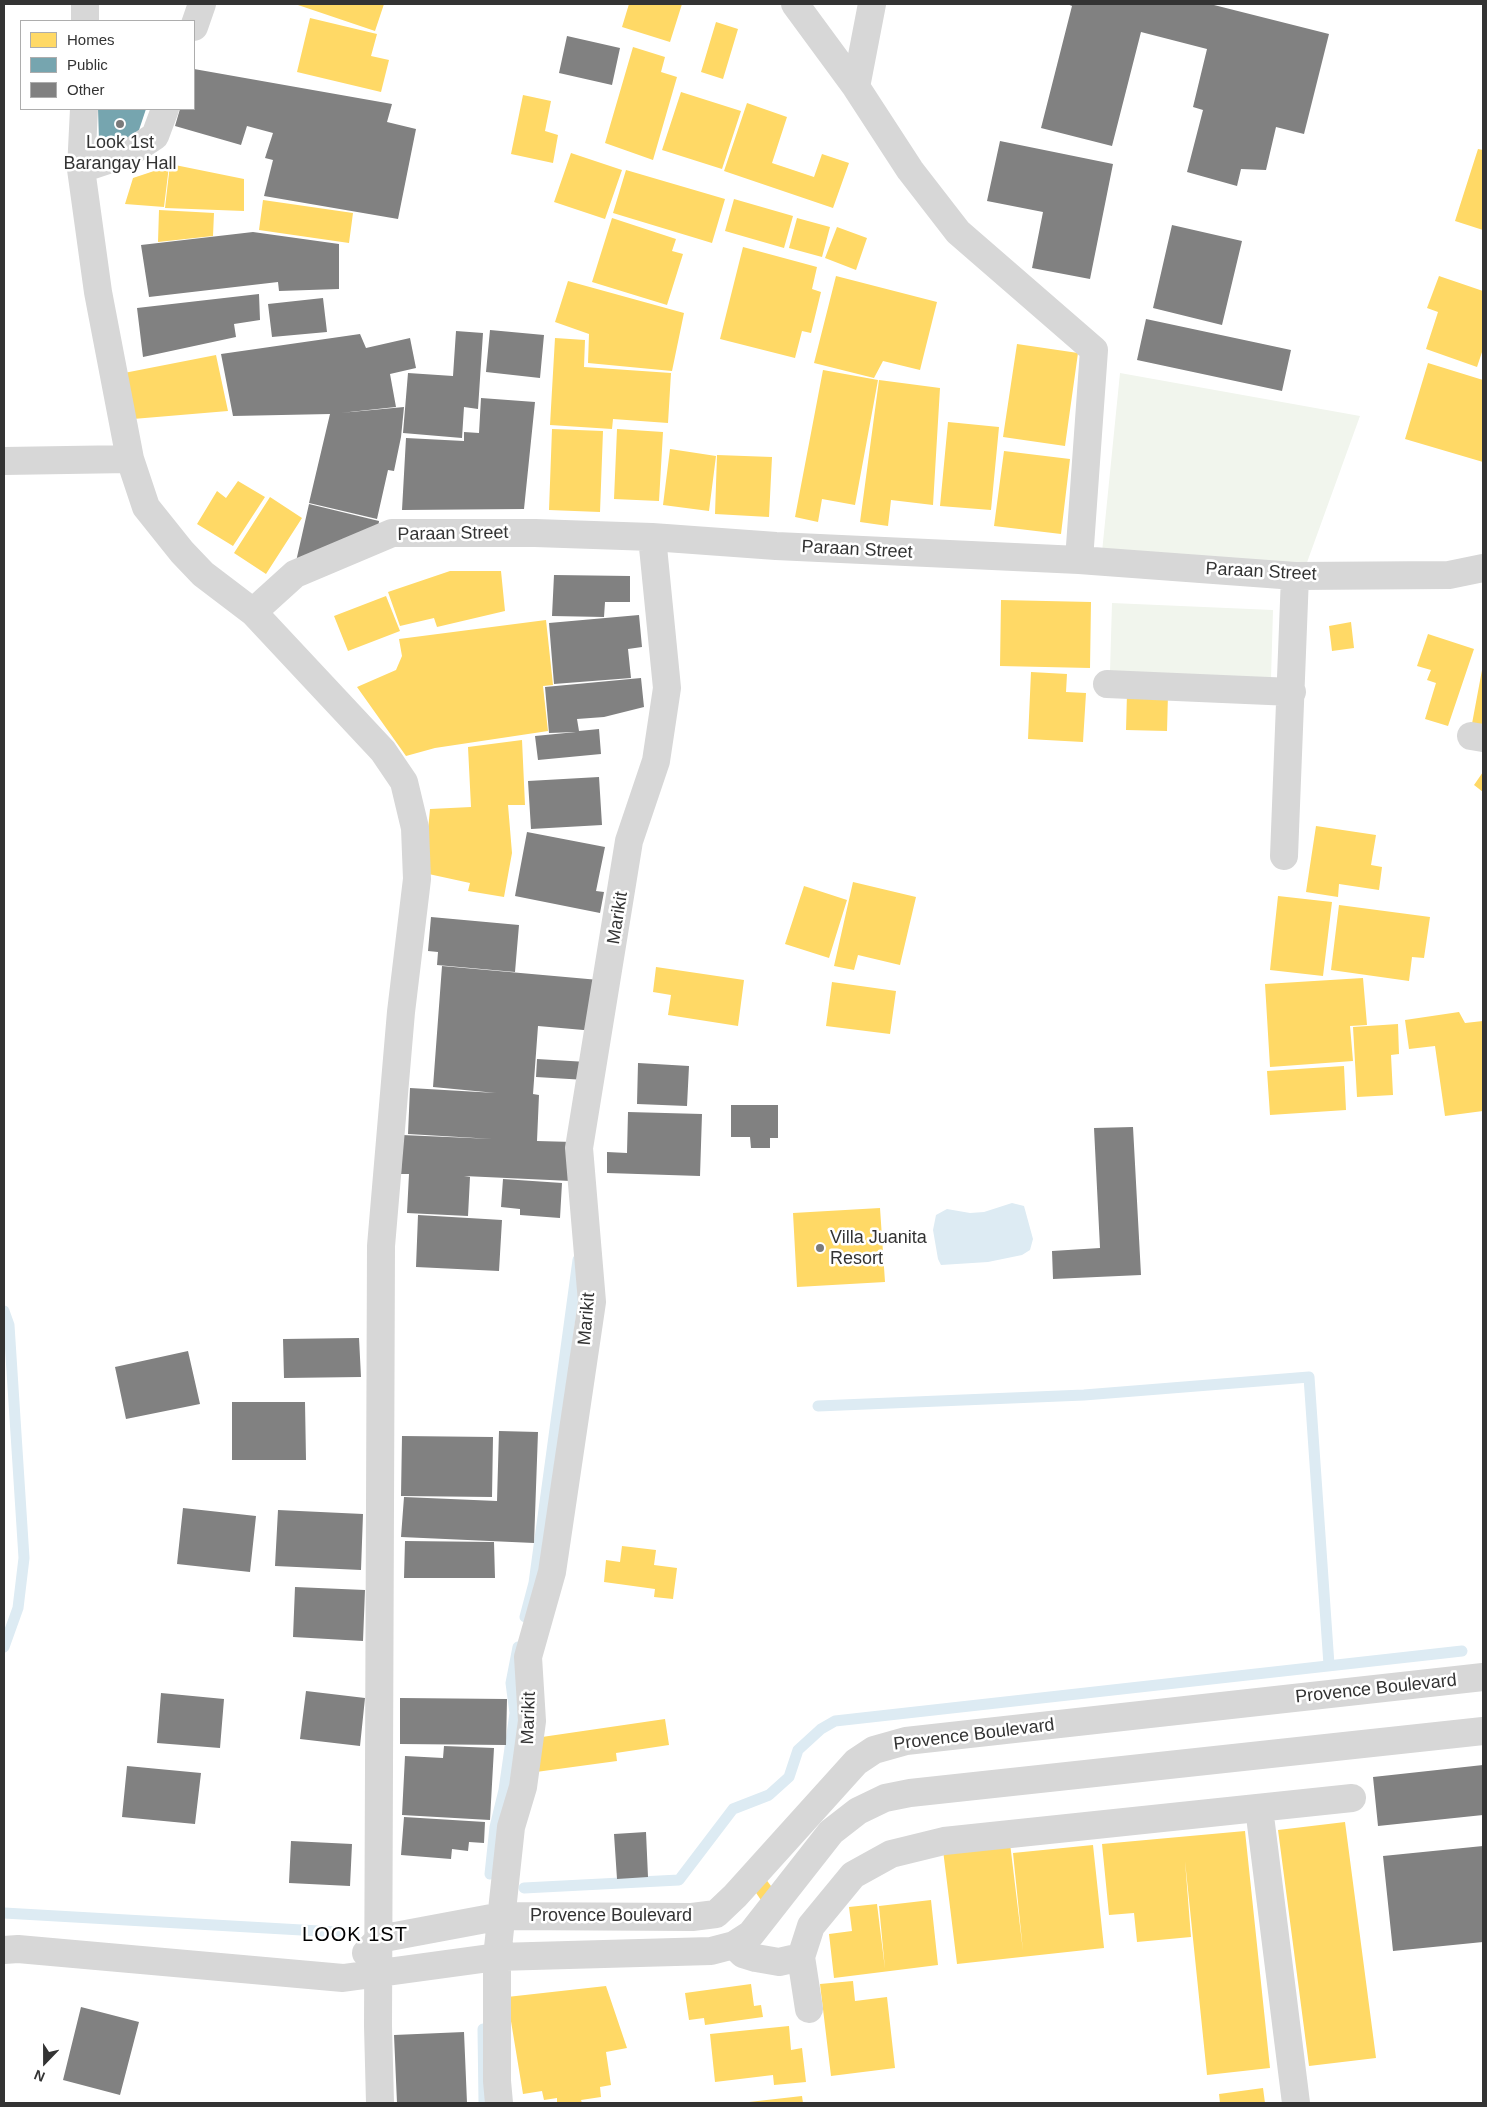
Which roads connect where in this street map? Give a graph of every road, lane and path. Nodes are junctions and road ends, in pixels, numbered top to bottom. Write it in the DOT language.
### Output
graph roads {
  1 [pos="85,4"];
  2 [pos="202,4"];
  3 [pos="795,4"];
  4 [pos="872,4"];
  5 [pos="84,20"];
  6 [pos="195,24"];
  7 [pos="856,87"];
  8 [pos="84,110"];
  9 [pos="164,110"];
  10 [pos="81,169"];
  11 [pos="130,459"];
  12 [pos="4,461"];
  13 [pos="652,537"];
  14 [pos="1079,560"];
  15 [pos="1483,568"];
  16 [pos="1295,576"];
  17 [pos="252,612"];
  18 [pos="1107,684"];
  19 [pos="1292,692"];
  20 [pos="1284,856"];
  21 [pos="1483,1677"];
  22 [pos="1483,1731"];
  23 [pos="1352,1798"];
  24 [pos="1259,1808"];
  25 [pos="502,1916"];
  26 [pos="378,1939"];
  27 [pos="734,1945"];
  28 [pos="4,1950"];
  29 [pos="497,1957"];
  30 [pos="801,1957"];
  31 [pos="378,1972"];
  32 [pos="343,1978"];
  33 [pos="808,2009"];
  34 [pos="380,2103"];
  35 [pos="499,2103"];
  36 [pos="1296,2103"];
  1 -- 5 [label="street"];
  2 -- 6 [label="street"];
  3 -- 7 [label="street"];
  4 -- 7 [label="street"];
  7 -- 14 [label="street"];
  8 -- 10 [label="street"];
  9 -- 10 [label="street"];
  10 -- 11 [label="street"];
  11 -- 12 [label="street"];
  11 -- 17 [label="street"];
  13 -- 14 [label="street, Paraan Street"];
  13 -- 17 [label="street, Paraan Street"];
  13 -- 25 [label="street, Marikit"];
  14 -- 16 [label="street, Paraan Street"];
  15 -- 16 [label="street, Paraan Street"];
  16 -- 19 [label="street"];
  17 -- 26 [label="street"];
  18 -- 19 [label="street"];
  19 -- 20 [label="street"];
  21 -- 25 [label="street, Provence Boulevard"];
  22 -- 27 [label="street, Provence Boulevard"];
  23 -- 24 [label="street"];
  24 -- 30 [label="street"];
  24 -- 36 [label="street"];
  25 -- 26 [label="street, Provence Boulevard"];
  25 -- 29 [label="street, Marikit"];
  26 -- 31 [label="street"];
  26 -- 32 [label="street"];
  27 -- 29 [label="street, Provence Boulevard"];
  27 -- 30 [label="street"];
  28 -- 32 [label="street, Provence Boulevard"];
  29 -- 31 [label="street, Provence Boulevard"];
  29 -- 35 [label="street, Marikit"];
  30 -- 33 [label="street"];
  31 -- 32 [label="street, Provence Boulevard"];
  31 -- 34 [label="street"];
}
